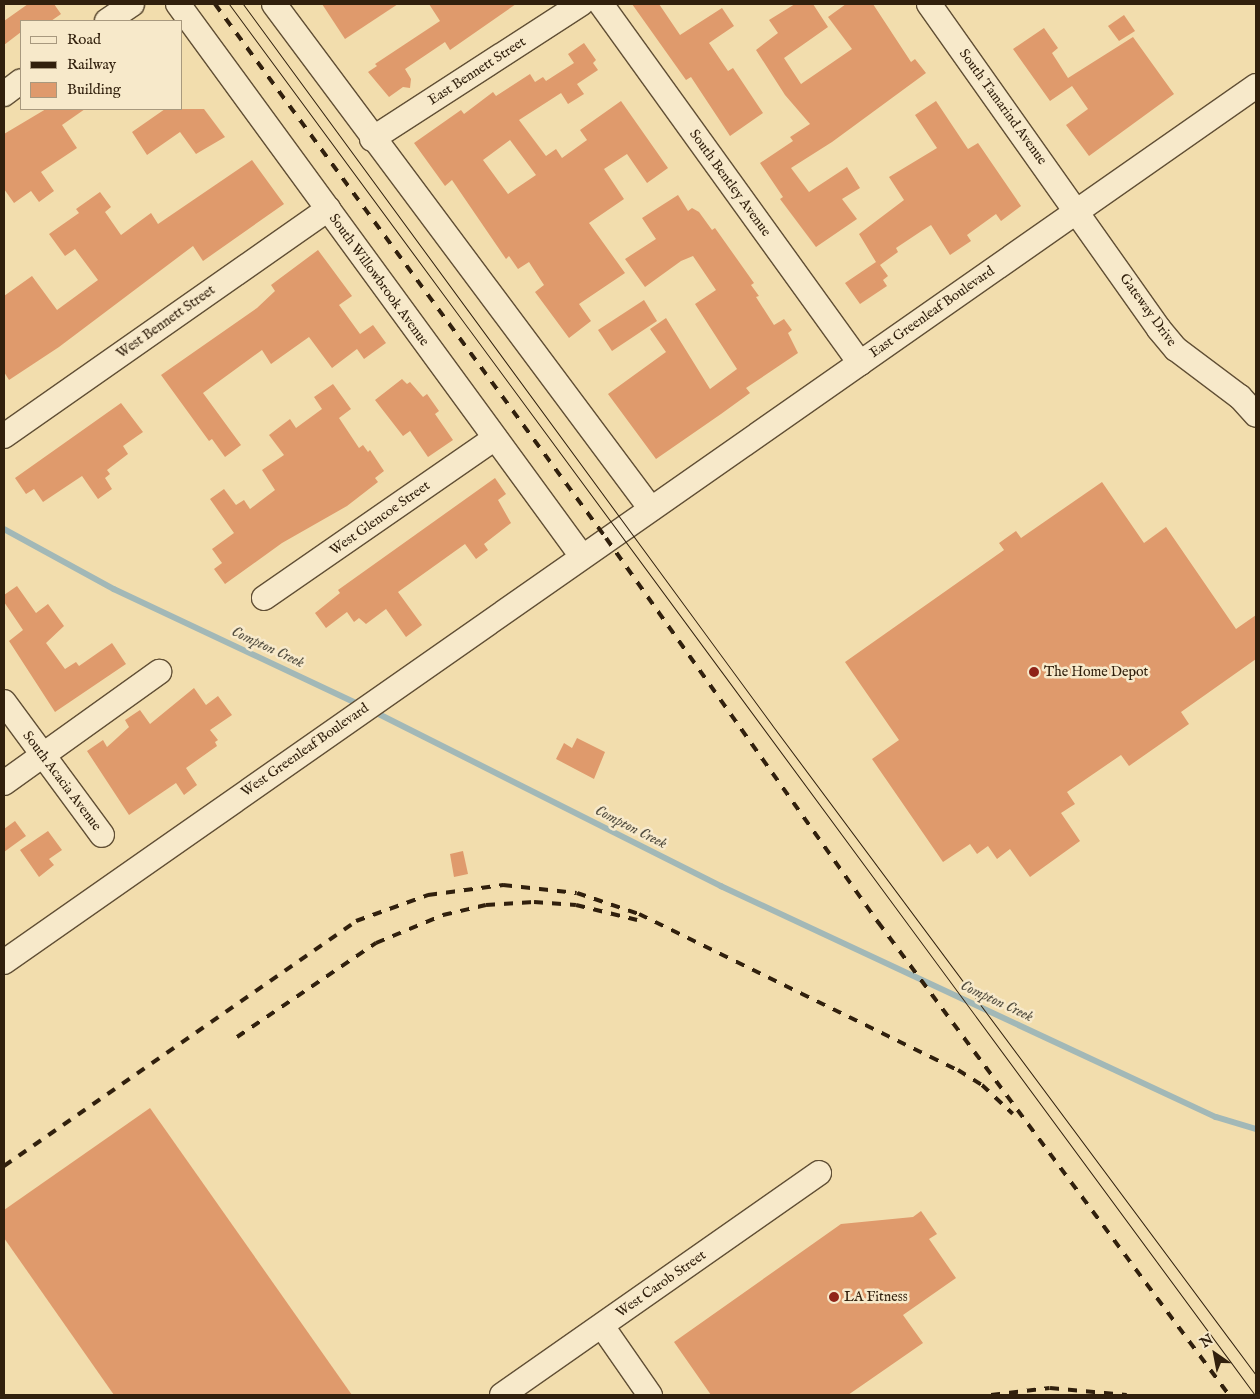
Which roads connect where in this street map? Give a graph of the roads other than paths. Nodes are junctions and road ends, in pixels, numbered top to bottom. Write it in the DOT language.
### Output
graph roads {
  1 [pos="132,4"];
  2 [pos="178,4"];
  3 [pos="274,4"];
  4 [pos="582,4"];
  5 [pos="600,4"];
  6 [pos="929,4"];
  7 [pos="108,20"];
  8 [pos="20,82"];
  9 [pos="1256,86"];
  10 [pos="4,94"];
  11 [pos="372,139"];
  12 [pos="328,209"];
  13 [pos="1077,210"];
  14 [pos="860,363"];
  15 [pos="1256,415"];
  16 [pos="4,436"];
  17 [pos="495,438"];
  18 [pos="651,509"];
  19 [pos="606,538"];
  20 [pos="581,555"];
  21 [pos="264,598"];
  22 [pos="159,672"];
  23 [pos="4,702"];
  24 [pos="42,756"];
  25 [pos="4,783"];
  26 [pos="102,835"];
  27 [pos="4,962"];
  28 [pos="819,1173"];
  29 [pos="602,1326"];
  30 [pos="502,1395"];
  31 [pos="650,1395"];
  1 -- 7 [label="street"];
  2 -- 12 [label="street, South Willowbrook Avenue"];
  3 -- 11 [label="street"];
  4 -- 11 [label="street, East Bennett Street"];
  5 -- 14 [label="street, South Bentley Avenue"];
  6 -- 13 [label="street, South Tamarind Avenue"];
  8 -- 10 [label="street"];
  9 -- 13 [label="street, East Greenleaf Boulevard"];
  11 -- 18 [label="street"];
  12 -- 16 [label="street, West Bennett Street"];
  12 -- 17 [label="street, South Willowbrook Avenue"];
  13 -- 14 [label="street, East Greenleaf Boulevard"];
  13 -- 15 [label="street, Gateway Drive"];
  14 -- 18 [label="street, East Greenleaf Boulevard"];
  17 -- 20 [label="street, South Willowbrook Avenue"];
  17 -- 21 [label="street, West Glencoe Street"];
  18 -- 19 [label="street, East Greenleaf Boulevard"];
  19 -- 20 [label="street, West Greenleaf Boulevard"];
  20 -- 27 [label="street, West Greenleaf Boulevard"];
  22 -- 24 [label="street"];
  23 -- 24 [label="street, South Acacia Avenue"];
  24 -- 25 [label="street"];
  24 -- 26 [label="street, South Acacia Avenue"];
  28 -- 29 [label="street, West Carob Street"];
  29 -- 30 [label="street, West Carob Street"];
  29 -- 31 [label="street"];
}
